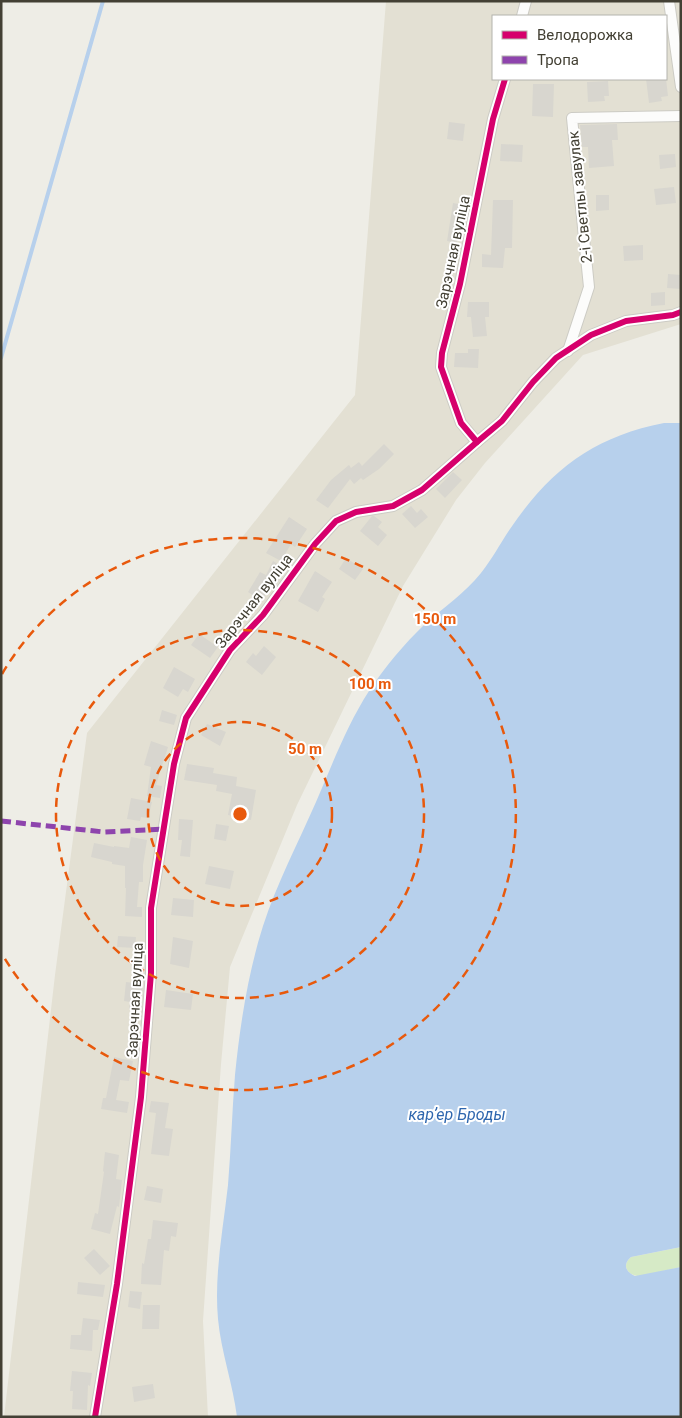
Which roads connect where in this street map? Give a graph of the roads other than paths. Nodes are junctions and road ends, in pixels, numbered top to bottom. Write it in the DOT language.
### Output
graph roads {
  1 [pos="526,1"];
  2 [pos="669,1"];
  3 [pos="522,15"];
  4 [pos="505,80"];
  5 [pos="681,87"];
  6 [pos="681,116"];
  7 [pos="681,312"];
  8 [pos="568,351"];
  9 [pos="477,442"];
  10 [pos="95,1417"];
  1 -- 3 [label="street"];
  2 -- 5 [label="street"];
  4 -- 9 [label="street, Зарэчная вуліца"];
  6 -- 8 [label="street, 2-і Светлы завулак"];
  7 -- 8 [label="street"];
  8 -- 9 [label="street"];
  9 -- 10 [label="street, Зарэчная вуліца"];
}
